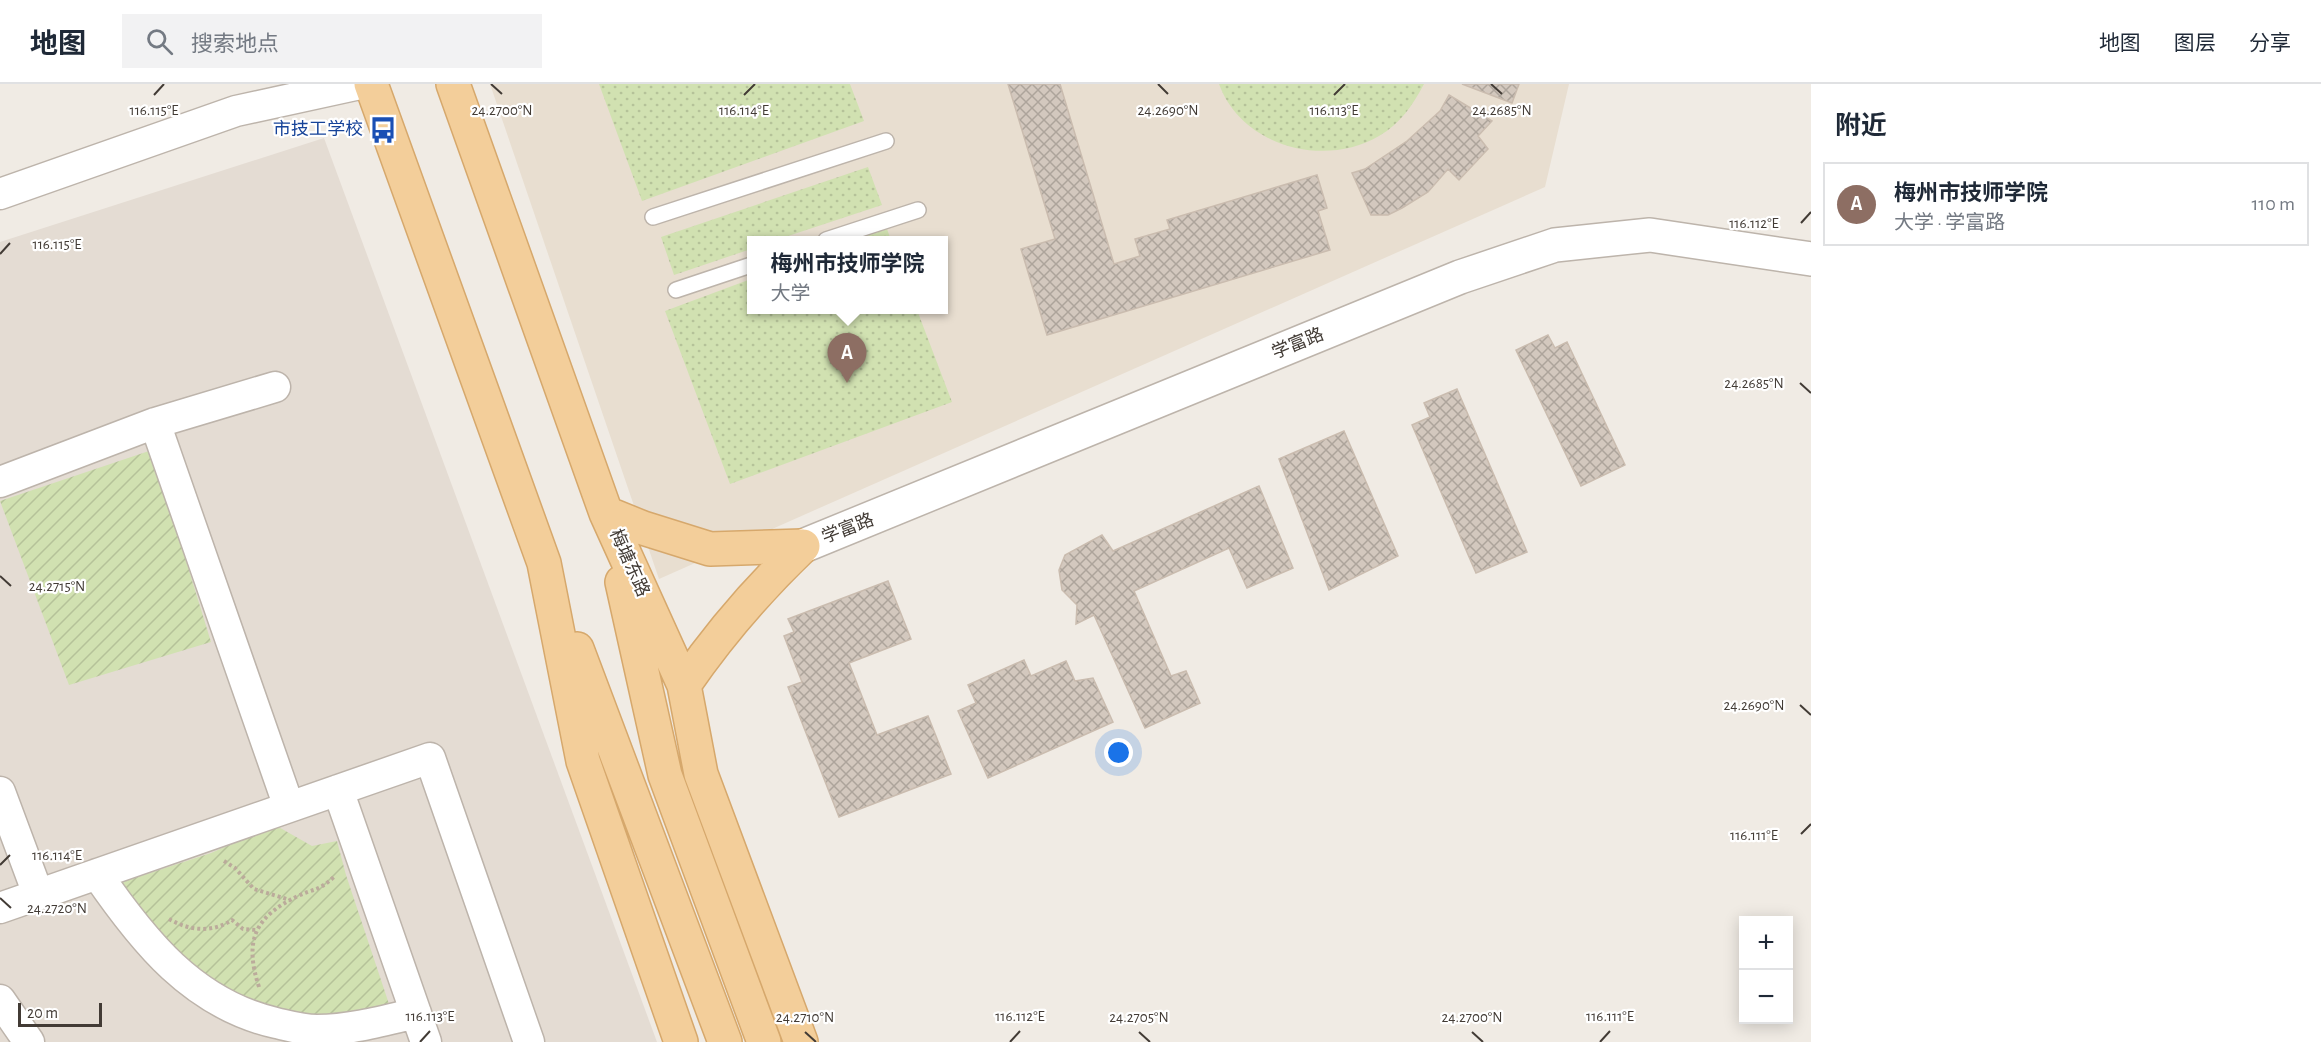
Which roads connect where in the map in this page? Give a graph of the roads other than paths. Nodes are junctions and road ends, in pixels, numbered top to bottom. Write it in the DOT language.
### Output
graph roads {
  1 [pos="360,84"];
  2 [pos="371,84"];
  3 [pos="453,84"];
  4 [pos="886,141"];
  5 [pos="0,194"];
  6 [pos="918,210"];
  7 [pos="653,217"];
  8 [pos="838,236"];
  9 [pos="1811,259"];
  10 [pos="747,266"];
  11 [pos="676,290"];
  12 [pos="275,387"];
  13 [pos="155,423"];
  14 [pos="0,482"];
  15 [pos="606,513"];
  16 [pos="803,546"];
  17 [pos="544,563"];
  18 [pos="684,685"];
  19 [pos="338,790"];
  20 [pos="0,792"];
  21 [pos="289,807"];
  22 [pos="97,874"];
  23 [pos="38,894"];
  24 [pos="0,908"];
  25 [pos="0,1000"];
  26 [pos="416,1013"];
  27 [pos="29,1042"];
  28 [pos="426,1042"];
  29 [pos="529,1042"];
  30 [pos="681,1042"];
  31 [pos="725,1042"];
  32 [pos="764,1042"];
  33 [pos="801,1042"];
  1 -- 5 [label="street"];
  2 -- 17 [label="main road"];
  3 -- 15 [label="main road, 梅塘东路"];
  4 -- 7 [label="lane"];
  6 -- 8 [label="lane"];
  9 -- 16 [label="street, 学富路"];
  10 -- 11 [label="lane"];
  12 -- 13 [label="street"];
  13 -- 14 [label="street"];
  13 -- 21 [label="street"];
  15 -- 16 [label="main road"];
  15 -- 18 [label="main road, 梅塘东路"];
  15 -- 32 [label="main road"];
  16 -- 18 [label="main road"];
  17 -- 30 [label="main road"];
  17 -- 31 [label="main road"];
  18 -- 33 [label="main road, 梅塘东路"];
  19 -- 21 [label="street"];
  19 -- 26 [label="street"];
  19 -- 29 [label="street"];
  20 -- 23 [label="street"];
  21 -- 22 [label="street"];
  22 -- 23 [label="street"];
  22 -- 26 [label="street"];
  23 -- 24 [label="street"];
  25 -- 27 [label="street"];
  26 -- 28 [label="street"];
}
